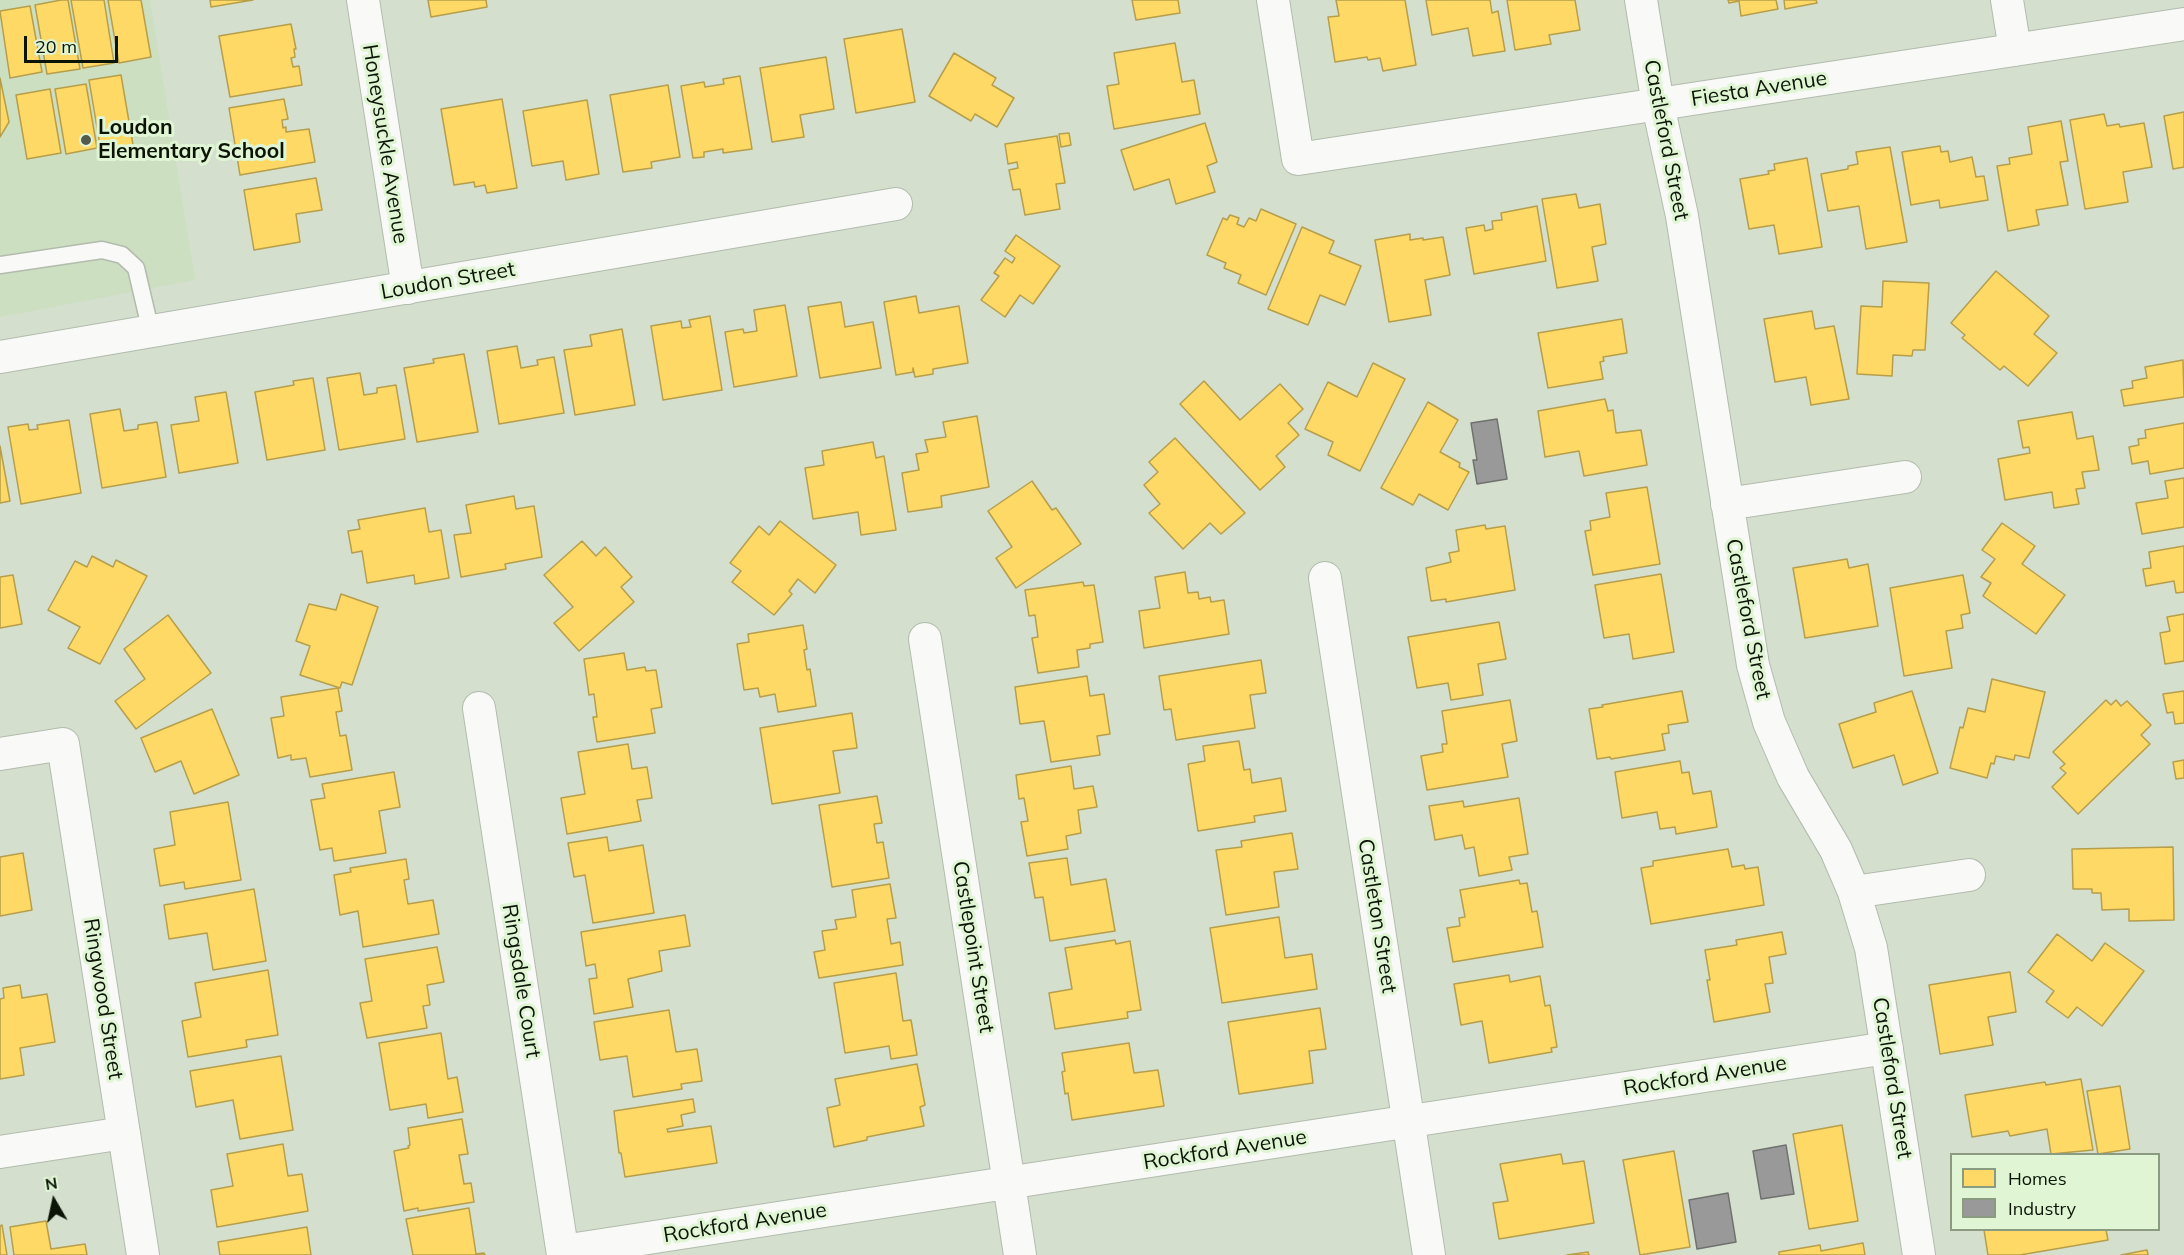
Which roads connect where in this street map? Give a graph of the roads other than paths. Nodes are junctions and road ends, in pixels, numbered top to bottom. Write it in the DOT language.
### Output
graph roads {
  1 [pos="363,0"];
  2 [pos="1273,0"];
  3 [pos="1641,0"];
  4 [pos="2007,0"];
  5 [pos="2184,24"];
  6 [pos="2015,50"];
  7 [pos="1658,105"];
  8 [pos="896,204"];
  9 [pos="0,265"];
  10 [pos="408,288"];
  11 [pos="151,332"];
  12 [pos="0,357"];
  13 [pos="1905,477"];
  14 [pos="1727,504"];
  15 [pos="1325,578"];
  16 [pos="925,639"];
  17 [pos="479,708"];
  18 [pos="0,754"];
  19 [pos="1969,875"];
  20 [pos="1854,892"];
  21 [pos="1887,1048"];
  22 [pos="1408,1122"];
  23 [pos="124,1133"];
  24 [pos="0,1152"];
  25 [pos="1009,1183"];
  26 [pos="563,1253"];
  27 [pos="143,1255"];
  28 [pos="1020,1255"];
  29 [pos="1429,1255"];
  30 [pos="1919,1255"];
  1 -- 10 [label="street, Honeysuckle Avenue"];
  2 -- 7 [label="street, Fiesta Avenue"];
  3 -- 7 [label="street, Castleford Street"];
  4 -- 6 [label="street"];
  5 -- 6 [label="street, Fiesta Avenue"];
  6 -- 7 [label="street, Fiesta Avenue"];
  7 -- 14 [label="street, Castleford Street"];
  8 -- 10 [label="street, Loudon Street"];
  9 -- 11 [label="lane"];
  10 -- 11 [label="street, Loudon Street"];
  11 -- 12 [label="street, Loudon Street"];
  13 -- 14 [label="street"];
  14 -- 20 [label="street, Castleford Street"];
  15 -- 22 [label="street, Castleton Street"];
  16 -- 25 [label="street, Castlepoint Street"];
  17 -- 26 [label="street, Ringsdale Court"];
  18 -- 23 [label="street, Ringwood Street"];
  19 -- 20 [label="street"];
  20 -- 21 [label="street, Castleford Street"];
  21 -- 22 [label="street, Rockford Avenue"];
  21 -- 30 [label="street, Castleford Street"];
  22 -- 25 [label="street, Rockford Avenue"];
  22 -- 29 [label="street, Castleton Street"];
  23 -- 24 [label="street"];
  23 -- 27 [label="street, Ringwood Street"];
  25 -- 26 [label="street, Rockford Avenue"];
  25 -- 28 [label="street, Castlepoint Street"];
}
